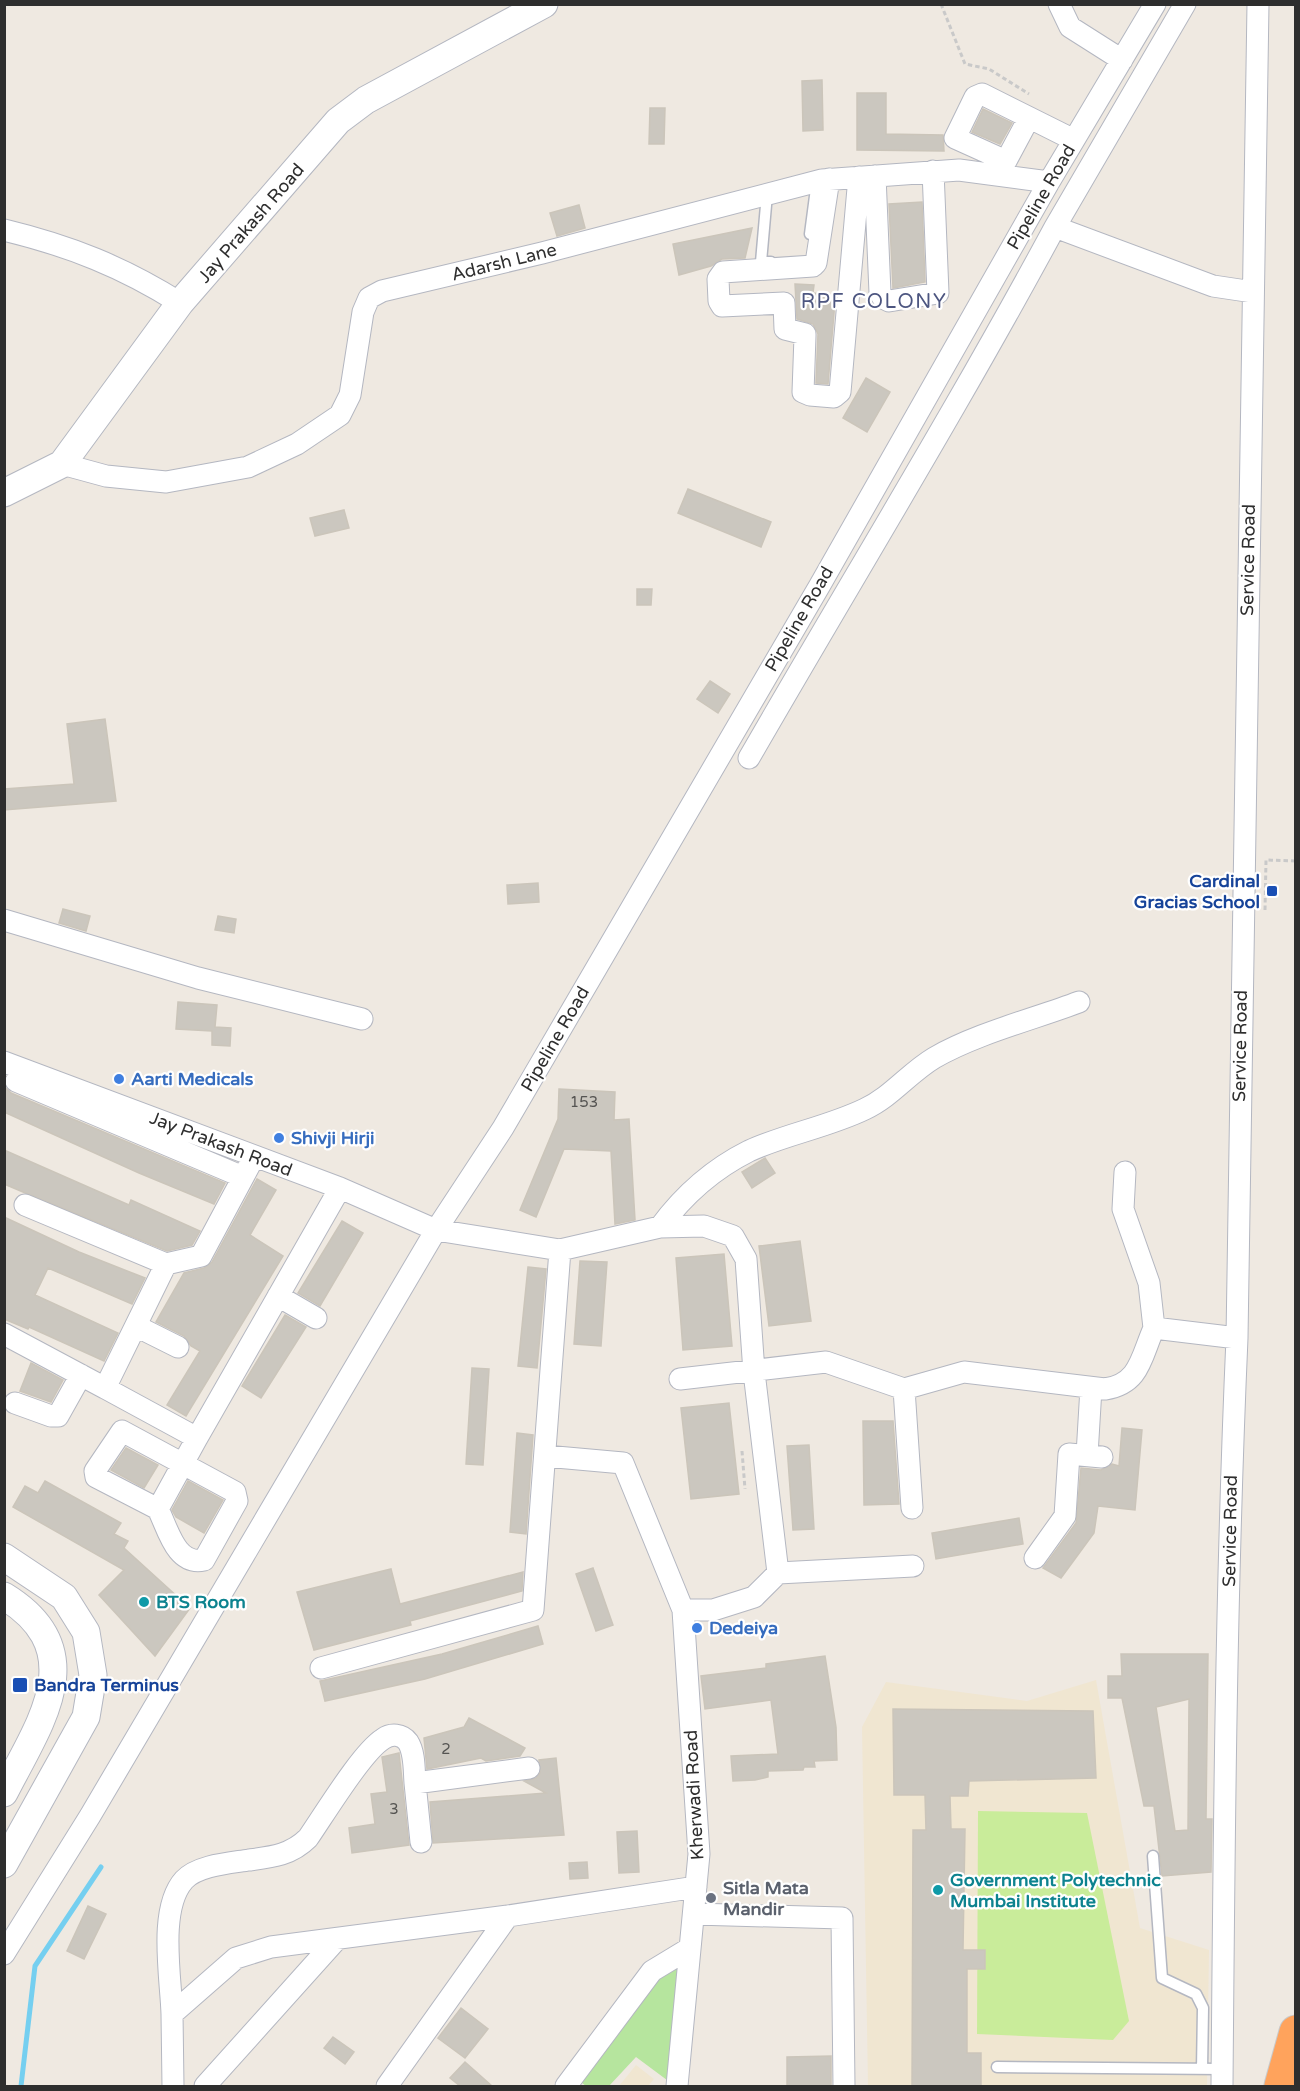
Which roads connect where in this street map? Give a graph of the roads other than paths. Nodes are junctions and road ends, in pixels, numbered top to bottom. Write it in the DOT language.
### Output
graph roads {
  1 [pos="544,4"];
  2 [pos="1059,4"];
  3 [pos="1155,4"];
  4 [pos="1185,4"];
  5 [pos="1258,4"];
  6 [pos="1122,60"];
  7 [pos="1034,109"];
  8 [pos="1074,140"];
  9 [pos="965,144"];
  10 [pos="959,170"];
  11 [pos="933,171"];
  12 [pos="867,177"];
  13 [pos="823,180"];
  14 [pos="1049,182"];
  15 [pos="767,194"];
  16 [pos="1055,227"];
  17 [pos="4,230"];
  18 [pos="1253,292"];
  19 [pos="180,303"];
  20 [pos="62,464"];
  21 [pos="4,493"];
  22 [pos="750,758"];
  23 [pos="4,920"];
  24 [pos="1079,1002"];
  25 [pos="362,1018"];
  26 [pos="4,1062"];
  27 [pos="4,1076"];
  28 [pos="254,1157"];
  29 [pos="1125,1172"];
  30 [pos="243,1177"];
  31 [pos="340,1188"];
  32 [pos="25,1204"];
  33 [pos="660,1227"];
  34 [pos="436,1230"];
  35 [pos="560,1250"];
  36 [pos="166,1264"];
  37 [pos="278,1296"];
  38 [pos="316,1318"];
  39 [pos="136,1326"];
  40 [pos="1154,1328"];
  41 [pos="4,1334"];
  42 [pos="1237,1338"];
  43 [pos="178,1347"];
  44 [pos="754,1372"];
  45 [pos="81,1375"];
  46 [pos="681,1379"];
  47 [pos="105,1388"];
  48 [pos="1091,1388"];
  49 [pos="904,1389"];
  50 [pos="15,1403"];
  51 [pos="197,1438"];
  52 [pos="545,1456"];
  53 [pos="183,1462"];
  54 [pos="912,1508"];
  55 [pos="158,1509"];
  56 [pos="1035,1558"];
  57 [pos="914,1566"];
  58 [pos="778,1573"];
  59 [pos="11,1584"];
  60 [pos="683,1610"];
  61 [pos="321,1668"];
  62 [pos="529,1768"];
  63 [pos="415,1783"];
  64 [pos="4,1793"];
  65 [pos="421,1842"];
  66 [pos="1153,1856"];
  67 [pos="4,1864"];
  68 [pos="696,1887"];
  69 [pos="694,1914"];
  70 [pos="508,1916"];
  71 [pos="337,1940"];
  72 [pos="690,1948"];
  73 [pos="4,1954"];
  74 [pos="172,2014"];
  75 [pos="1296,2032"];
  76 [pos="997,2067"];
  77 [pos="1216,2075"];
  78 [pos="173,2086"];
  79 [pos="205,2086"];
  80 [pos="387,2086"];
  81 [pos="566,2086"];
  82 [pos="676,2086"];
  83 [pos="844,2086"];
  84 [pos="1281,2086"];
  1 -- 19 [label="street, Jay Prakash Road"];
  2 -- 6 [label="street"];
  3 -- 6 [label="street, Pipeline Road"];
  4 -- 16 [label="street"];
  5 -- 18 [label="street, Service Road"];
  6 -- 8 [label="street, Pipeline Road"];
  7 -- 8 [label="street"];
  7 -- 9 [label="street"];
  7 -- 9 [label="street"];
  8 -- 14 [label="street, Pipeline Road"];
  9 -- 10 [label="street"];
  10 -- 11 [label="street, Adarsh Lane"];
  10 -- 14 [label="street, Adarsh Lane"];
  11 -- 12 [label="street, Adarsh Lane"];
  11 -- 12 [label="street"];
  12 -- 13 [label="street, Adarsh Lane"];
  12 -- 13 [label="street"];
  13 -- 15 [label="street, Adarsh Lane"];
  13 -- 15 [label="lane"];
  14 -- 34 [label="street, Pipeline Road"];
  15 -- 20 [label="street, Adarsh Lane"];
  16 -- 18 [label="street"];
  16 -- 22 [label="street"];
  17 -- 19 [label="street"];
  18 -- 42 [label="street, Service Road"];
  19 -- 20 [label="street, Jay Prakash Road"];
  20 -- 21 [label="street, Jay Prakash Road"];
  23 -- 25 [label="street"];
  24 -- 33 [label="street"];
  26 -- 28 [label="street, Jay Prakash Road"];
  27 -- 30 [label="street"];
  28 -- 30 [label="street"];
  28 -- 31 [label="street, Jay Prakash Road"];
  29 -- 40 [label="street"];
  30 -- 36 [label="street"];
  31 -- 34 [label="street, Jay Prakash Road"];
  31 -- 37 [label="street"];
  32 -- 36 [label="street"];
  33 -- 35 [label="street"];
  33 -- 44 [label="street"];
  34 -- 35 [label="street"];
  34 -- 73 [label="street, Pipeline Road"];
  35 -- 52 [label="street"];
  36 -- 39 [label="street"];
  37 -- 38 [label="street"];
  37 -- 51 [label="street"];
  39 -- 43 [label="street"];
  39 -- 47 [label="street"];
  40 -- 42 [label="street"];
  40 -- 48 [label="street"];
  41 -- 45 [label="street"];
  42 -- 77 [label="street, Service Road"];
  44 -- 46 [label="street"];
  44 -- 49 [label="street"];
  44 -- 58 [label="street"];
  45 -- 47 [label="street"];
  45 -- 50 [label="street"];
  47 -- 51 [label="street"];
  48 -- 49 [label="street"];
  48 -- 56 [label="street"];
  49 -- 54 [label="street"];
  51 -- 53 [label="street"];
  52 -- 60 [label="street, Kherwadi Road"];
  52 -- 61 [label="street"];
  53 -- 55 [label="street"];
  53 -- 55 [label="street"];
  53 -- 55 [label="street"];
  57 -- 58 [label="street"];
  58 -- 60 [label="street"];
  59 -- 64 [label="street"];
  59 -- 67 [label="street"];
  60 -- 68 [label="street, Kherwadi Road"];
  62 -- 63 [label="street"];
  63 -- 65 [label="street"];
  63 -- 74 [label="street"];
  66 -- 77 [label="lane"];
  68 -- 69 [label="street, Kherwadi Road"];
  68 -- 70 [label="street"];
  69 -- 72 [label="street, Kherwadi Road"];
  69 -- 83 [label="street"];
  70 -- 71 [label="street"];
  70 -- 80 [label="street"];
  71 -- 74 [label="street"];
  71 -- 79 [label="street"];
  72 -- 81 [label="street"];
  72 -- 82 [label="street, Kherwadi Road"];
  74 -- 78 [label="street"];
  75 -- 84 [label="highway"];
  76 -- 77 [label="lane"];
}
